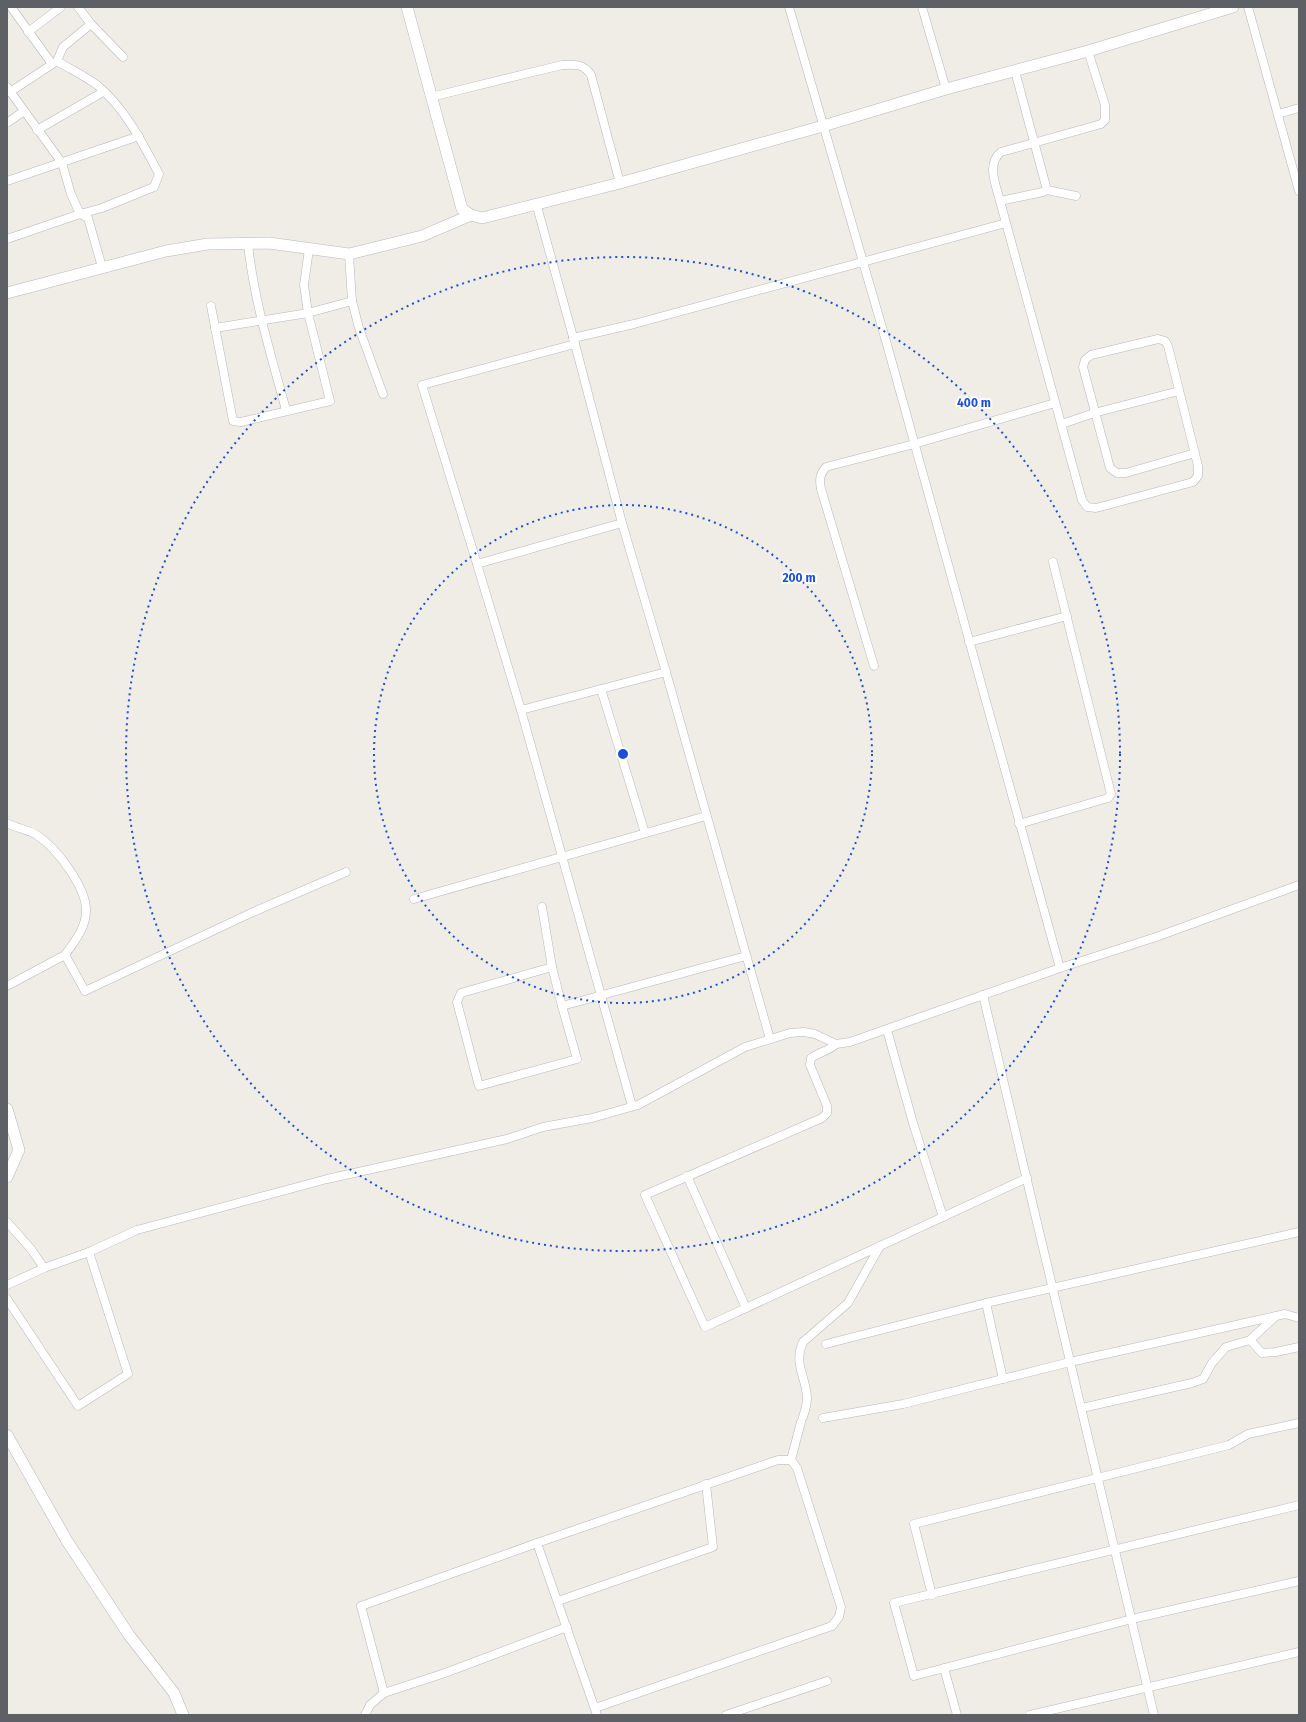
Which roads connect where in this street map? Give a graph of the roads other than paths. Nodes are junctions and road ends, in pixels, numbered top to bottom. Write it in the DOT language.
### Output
graph roads {
  1 [pos="11,7"];
  2 [pos="61,7"];
  3 [pos="78,7"];
  4 [pos="407,7"];
  5 [pos="790,7"];
  6 [pos="922,7"];
  7 [pos="1233,7"];
  8 [pos="1248,7"];
  9 [pos="7,10"];
  10 [pos="91,24"];
  11 [pos="28,32"];
  12 [pos="1088,51"];
  13 [pos="123,57"];
  14 [pos="54,63"];
  15 [pos="1015,71"];
  16 [pos="8,89"];
  17 [pos="946,89"];
  18 [pos="103,92"];
  19 [pos="431,97"];
  20 [pos="1299,108"];
  21 [pos="24,112"];
  22 [pos="1278,114"];
  23 [pos="7,123"];
  24 [pos="823,126"];
  25 [pos="37,130"];
  26 [pos="139,136"];
  27 [pos="1035,142"];
  28 [pos="62,163"];
  29 [pos="7,181"];
  30 [pos="620,182"];
  31 [pos="1047,190"];
  32 [pos="1299,191"];
  33 [pos="1076,196"];
  34 [pos="1000,201"];
  35 [pos="536,203"];
  36 [pos="80,214"];
  37 [pos="470,215"];
  38 [pos="1006,223"];
  39 [pos="7,239"];
  40 [pos="248,244"];
  41 [pos="309,248"];
  42 [pos="349,254"];
  43 [pos="863,260"];
  44 [pos="102,267"];
  45 [pos="7,293"];
  46 [pos="352,301"];
  47 [pos="211,306"];
  48 [pos="308,313"];
  49 [pos="262,321"];
  50 [pos="214,328"];
  51 [pos="574,341"];
  52 [pos="1179,391"];
  53 [pos="383,394"];
  54 [pos="1054,403"];
  55 [pos="286,410"];
  56 [pos="1094,413"];
  57 [pos="1062,424"];
  58 [pos="914,444"];
  59 [pos="1195,453"];
  60 [pos="622,524"];
  61 [pos="1053,562"];
  62 [pos="477,564"];
  63 [pos="1067,616"];
  64 [pos="969,642"];
  65 [pos="874,666"];
  66 [pos="666,672"];
  67 [pos="601,689"];
  68 [pos="521,710"];
  69 [pos="706,816"];
  70 [pos="7,823"];
  71 [pos="1019,824"];
  72 [pos="645,833"];
  73 [pos="562,856"];
  74 [pos="346,872"];
  75 [pos="1299,885"];
  76 [pos="414,899"];
  77 [pos="542,907"];
  78 [pos="65,955"];
  79 [pos="746,956"];
  80 [pos="552,967"];
  81 [pos="1060,968"];
  82 [pos="7,986"];
  83 [pos="601,995"];
  84 [pos="983,995"];
  85 [pos="562,1006"];
  86 [pos="887,1030"];
  87 [pos="770,1039"];
  88 [pos="836,1044"];
  89 [pos="632,1106"];
  90 [pos="7,1109"];
  91 [pos="687,1176"];
  92 [pos="7,1178"];
  93 [pos="1027,1178"];
  94 [pos="944,1216"];
  95 [pos="7,1222"];
  96 [pos="1299,1232"];
  97 [pos="880,1246"];
  98 [pos="89,1252"];
  99 [pos="44,1268"];
  100 [pos="7,1285"];
  101 [pos="1053,1288"];
  102 [pos="7,1299"];
  103 [pos="986,1304"];
  104 [pos="746,1308"];
  105 [pos="1299,1310"];
  106 [pos="1281,1314"];
  107 [pos="1299,1318"];
  108 [pos="1250,1340"];
  109 [pos="826,1344"];
  110 [pos="1299,1347"];
  111 [pos="1070,1362"];
  112 [pos="1003,1379"];
  113 [pos="1082,1408"];
  114 [pos="823,1418"];
  115 [pos="1299,1423"];
  116 [pos="7,1435"];
  117 [pos="791,1460"];
  118 [pos="1098,1479"];
  119 [pos="706,1484"];
  120 [pos="1299,1505"];
  121 [pos="537,1543"];
  122 [pos="1115,1549"];
  123 [pos="1299,1581"];
  124 [pos="932,1595"];
  125 [pos="558,1601"];
  126 [pos="1132,1619"];
  127 [pos="567,1627"];
  128 [pos="1299,1652"];
  129 [pos="944,1668"];
  130 [pos="827,1681"];
  131 [pos="1148,1687"];
  132 [pos="384,1693"];
  133 [pos="596,1712"];
  134 [pos="183,1715"];
  135 [pos="365,1715"];
  136 [pos="726,1715"];
  137 [pos="957,1715"];
  138 [pos="1030,1715"];
  139 [pos="1154,1715"];
  1 -- 9 [label="street"];
  1 -- 11 [label="street"];
  2 -- 11 [label="street"];
  3 -- 10 [label="street"];
  4 -- 19 [label="street"];
  5 -- 24 [label="street"];
  6 -- 17 [label="street"];
  7 -- 12 [label="street"];
  8 -- 22 [label="street"];
  10 -- 13 [label="street"];
  10 -- 14 [label="street"];
  11 -- 14 [label="street"];
  12 -- 15 [label="street"];
  12 -- 27 [label="street"];
  14 -- 16 [label="street"];
  14 -- 18 [label="street"];
  15 -- 17 [label="street"];
  15 -- 27 [label="street"];
  16 -- 21 [label="street"];
  17 -- 24 [label="street"];
  18 -- 25 [label="street"];
  18 -- 26 [label="street"];
  19 -- 30 [label="street"];
  19 -- 37 [label="street"];
  20 -- 22 [label="street"];
  21 -- 23 [label="street"];
  21 -- 25 [label="street"];
  22 -- 32 [label="street"];
  24 -- 30 [label="street"];
  24 -- 43 [label="street"];
  25 -- 28 [label="street"];
  26 -- 28 [label="street"];
  26 -- 36 [label="street"];
  27 -- 31 [label="street"];
  27 -- 34 [label="street"];
  28 -- 29 [label="street"];
  28 -- 36 [label="street"];
  30 -- 35 [label="street"];
  31 -- 33 [label="street"];
  31 -- 34 [label="street"];
  34 -- 38 [label="street"];
  35 -- 37 [label="street"];
  35 -- 51 [label="street"];
  36 -- 39 [label="street"];
  36 -- 44 [label="street"];
  37 -- 42 [label="street"];
  38 -- 43 [label="street"];
  38 -- 54 [label="street"];
  40 -- 41 [label="street"];
  40 -- 44 [label="street"];
  40 -- 49 [label="street"];
  41 -- 42 [label="street"];
  41 -- 48 [label="street"];
  42 -- 46 [label="street"];
  43 -- 51 [label="street"];
  43 -- 58 [label="street"];
  44 -- 45 [label="street"];
  46 -- 48 [label="street"];
  46 -- 53 [label="street"];
  47 -- 50 [label="street"];
  48 -- 49 [label="street"];
  48 -- 55 [label="street"];
  49 -- 50 [label="street"];
  49 -- 55 [label="street"];
  50 -- 55 [label="street"];
  51 -- 60 [label="street"];
  51 -- 62 [label="street"];
  52 -- 56 [label="street"];
  52 -- 56 [label="street"];
  52 -- 59 [label="street"];
  54 -- 57 [label="street"];
  54 -- 58 [label="street"];
  56 -- 57 [label="street"];
  56 -- 59 [label="street"];
  57 -- 59 [label="street"];
  58 -- 64 [label="street"];
  58 -- 65 [label="street"];
  60 -- 62 [label="street"];
  60 -- 66 [label="street"];
  61 -- 63 [label="street"];
  62 -- 68 [label="street"];
  63 -- 64 [label="street"];
  63 -- 71 [label="street"];
  64 -- 71 [label="street"];
  66 -- 67 [label="street"];
  66 -- 69 [label="street"];
  67 -- 68 [label="street"];
  67 -- 72 [label="street"];
  68 -- 73 [label="street"];
  69 -- 72 [label="street"];
  69 -- 79 [label="street"];
  70 -- 78 [label="street"];
  71 -- 81 [label="street"];
  72 -- 73 [label="street"];
  73 -- 76 [label="street"];
  73 -- 83 [label="street"];
  74 -- 78 [label="street"];
  75 -- 81 [label="street"];
  77 -- 80 [label="street"];
  78 -- 82 [label="street"];
  79 -- 83 [label="street"];
  79 -- 87 [label="street"];
  80 -- 85 [label="street"];
  80 -- 85 [label="street"];
  81 -- 84 [label="street"];
  83 -- 85 [label="street"];
  83 -- 89 [label="street"];
  84 -- 86 [label="street"];
  84 -- 93 [label="street"];
  86 -- 88 [label="street"];
  86 -- 94 [label="street"];
  87 -- 88 [label="street"];
  87 -- 89 [label="street"];
  88 -- 91 [label="street"];
  89 -- 98 [label="street"];
  90 -- 92 [label="street"];
  91 -- 104 [label="street"];
  91 -- 104 [label="street"];
  93 -- 94 [label="street"];
  93 -- 101 [label="street"];
  94 -- 97 [label="street"];
  95 -- 99 [label="street"];
  96 -- 101 [label="street"];
  97 -- 104 [label="street"];
  97 -- 117 [label="street"];
  98 -- 99 [label="street"];
  98 -- 102 [label="street"];
  99 -- 100 [label="street"];
  101 -- 103 [label="street"];
  101 -- 111 [label="street"];
  103 -- 109 [label="street"];
  103 -- 112 [label="street"];
  105 -- 106 [label="street"];
  106 -- 107 [label="street"];
  106 -- 108 [label="street"];
  106 -- 111 [label="street"];
  108 -- 110 [label="street"];
  108 -- 113 [label="street"];
  111 -- 112 [label="street"];
  111 -- 113 [label="street"];
  112 -- 114 [label="street"];
  113 -- 118 [label="street"];
  115 -- 118 [label="street"];
  116 -- 134 [label="street"];
  117 -- 119 [label="street"];
  117 -- 133 [label="street"];
  118 -- 122 [label="street"];
  118 -- 124 [label="street"];
  119 -- 121 [label="street"];
  119 -- 125 [label="street"];
  120 -- 122 [label="street"];
  121 -- 125 [label="street"];
  121 -- 132 [label="street"];
  122 -- 124 [label="street"];
  122 -- 126 [label="street"];
  123 -- 126 [label="street"];
  124 -- 129 [label="street"];
  125 -- 127 [label="street"];
  126 -- 129 [label="street"];
  126 -- 131 [label="street"];
  127 -- 132 [label="street"];
  127 -- 133 [label="street"];
  128 -- 131 [label="street"];
  129 -- 137 [label="street"];
  130 -- 136 [label="street"];
  131 -- 138 [label="street"];
  131 -- 139 [label="street"];
  132 -- 135 [label="street"];
}
